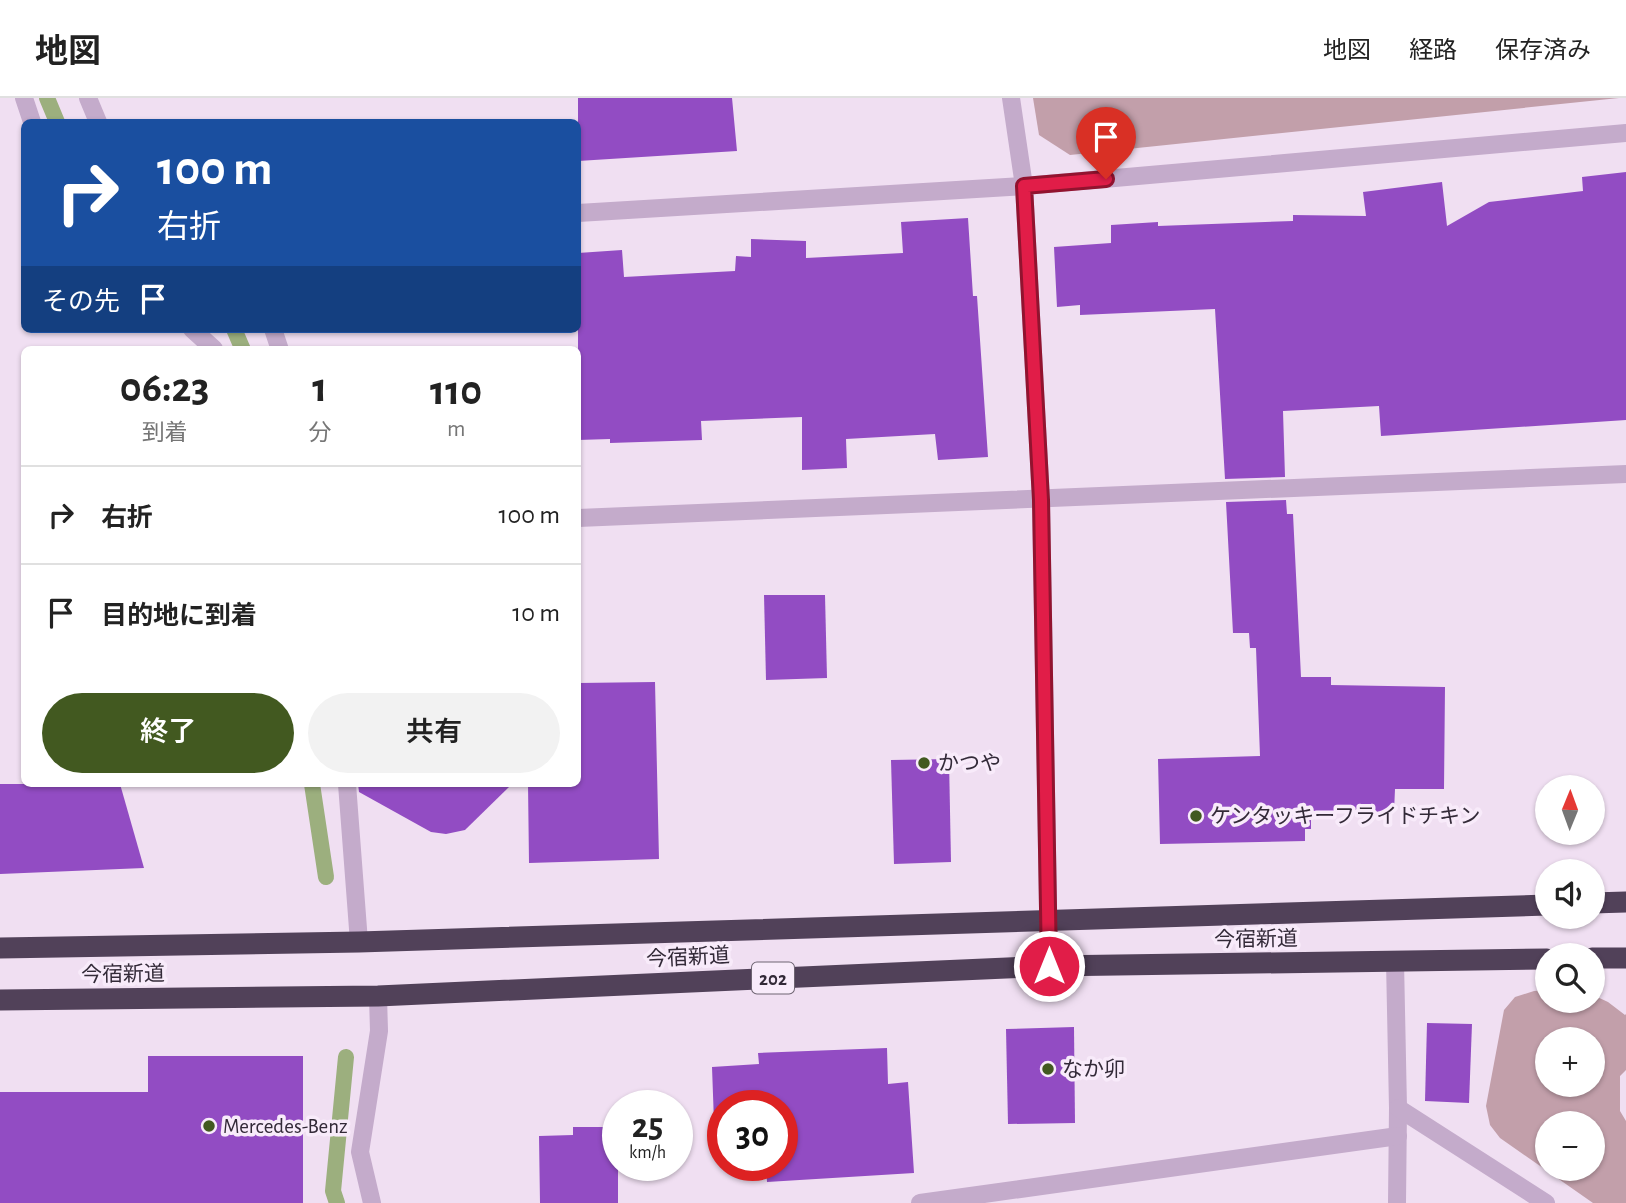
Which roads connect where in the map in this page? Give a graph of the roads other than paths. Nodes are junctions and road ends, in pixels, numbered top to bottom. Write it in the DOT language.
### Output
graph roads {
  1 [pos="24,98"];
  2 [pos="88,98"];
  3 [pos="1011,98"];
  4 [pos="31,119"];
  5 [pos="97,119"];
  6 [pos="1626,132"];
  7 [pos="1024,186"];
  8 [pos="581,213"];
  9 [pos="196,333"];
  10 [pos="211,346"];
  11 [pos="1626,474"];
  12 [pos="1041,500"];
  13 [pos="581,518"];
  14 [pos="346,787"];
  15 [pos="1626,902"];
  16 [pos="1605,903"];
  17 [pos="1535,905"];
  18 [pos="1049,919"];
  19 [pos="359,942"];
  20 [pos="0,948"];
  21 [pos="1605,958"];
  22 [pos="1626,958"];
  23 [pos="1535,959"];
  24 [pos="1395,961"];
  25 [pos="1049,966"];
  26 [pos="378,996"];
  27 [pos="0,1000"];
  28 [pos="1398,1108"];
  29 [pos="1398,1136"];
  30 [pos="372,1203"];
  31 [pos="920,1203"];
  32 [pos="1397,1203"];
  33 [pos="1546,1203"];
  1 -- 4 [label="street"];
  2 -- 5 [label="street"];
  3 -- 7 [label="street"];
  6 -- 7 [label="street"];
  7 -- 8 [label="street"];
  7 -- 12 [label="street"];
  9 -- 10 [label="street"];
  11 -- 12 [label="street"];
  12 -- 13 [label="street"];
  12 -- 18 [label="street"];
  14 -- 19 [label="street"];
  15 -- 16 [label="highway"];
  17 -- 18 [label="highway, 今宿新道"];
  18 -- 19 [label="highway, 今宿新道"];
  18 -- 25 [label="street"];
  19 -- 20 [label="highway, 今宿新道"];
  21 -- 22 [label="highway"];
  23 -- 24 [label="highway, 今宿新道 / 202"];
  24 -- 25 [label="highway, 今宿新道 / 202"];
  24 -- 28 [label="street"];
  25 -- 26 [label="highway, 今宿新道 / 202"];
  26 -- 27 [label="highway, 今宿新道 / 202"];
  26 -- 30 [label="street"];
  28 -- 29 [label="street"];
  28 -- 33 [label="street"];
  29 -- 31 [label="street"];
  29 -- 32 [label="street"];
}
